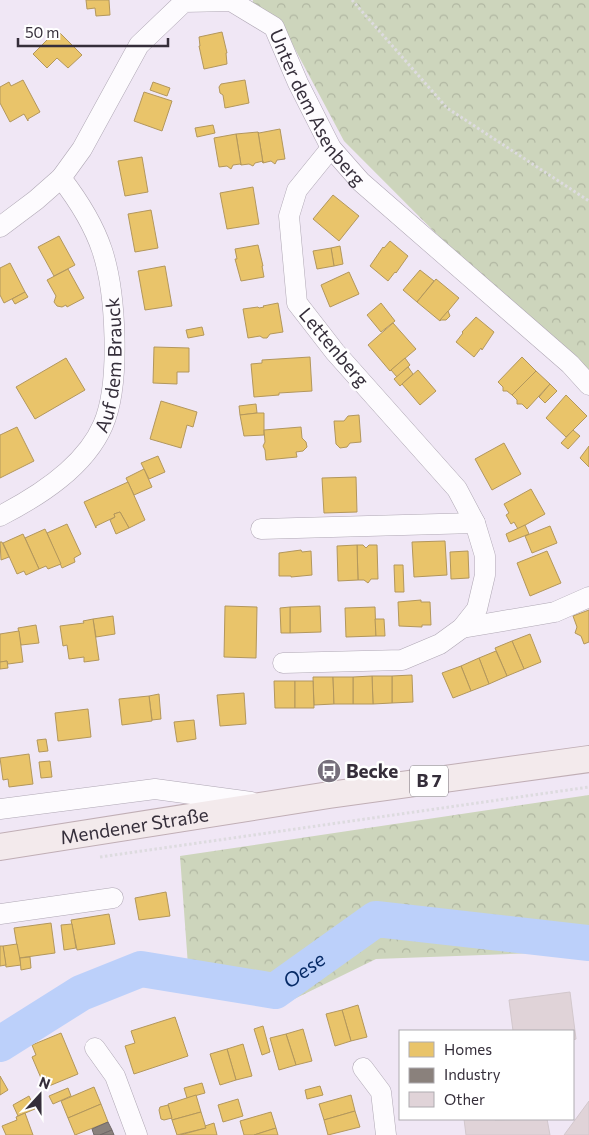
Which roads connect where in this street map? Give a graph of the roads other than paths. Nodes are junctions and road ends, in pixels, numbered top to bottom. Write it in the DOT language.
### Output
graph roads {
  1 [pos="331,148"];
  2 [pos="60,178"];
  3 [pos="0,226"];
  4 [pos="589,385"];
  5 [pos="0,516"];
  6 [pos="475,523"];
  7 [pos="261,530"];
  8 [pos="589,598"];
  9 [pos="462,628"];
  10 [pos="283,663"];
  11 [pos="589,759"];
  12 [pos="269,805"];
  13 [pos="0,809"];
  14 [pos="0,847"];
  15 [pos="112,898"];
  16 [pos="0,914"];
  17 [pos="95,1048"];
  18 [pos="363,1068"];
  19 [pos="137,1135"];
  20 [pos="386,1135"];
  1 -- 2 [label="street, Unter dem Asenberg"];
  1 -- 4 [label="street, Unter dem Asenberg"];
  1 -- 6 [label="street, Lettenberg"];
  2 -- 3 [label="street, Unter dem Asenberg"];
  2 -- 5 [label="street, Auf dem Brauck"];
  6 -- 7 [label="street"];
  6 -- 9 [label="street, Lettenberg"];
  8 -- 9 [label="street, Lettenberg"];
  9 -- 10 [label="street, Lettenberg"];
  11 -- 12 [label="main road, Mendener Straße / B 7"];
  12 -- 13 [label="street, Mendener Straße"];
  12 -- 14 [label="main road, Mendener Straße / B 7"];
  15 -- 16 [label="street"];
  17 -- 19 [label="street"];
  18 -- 20 [label="street"];
}
